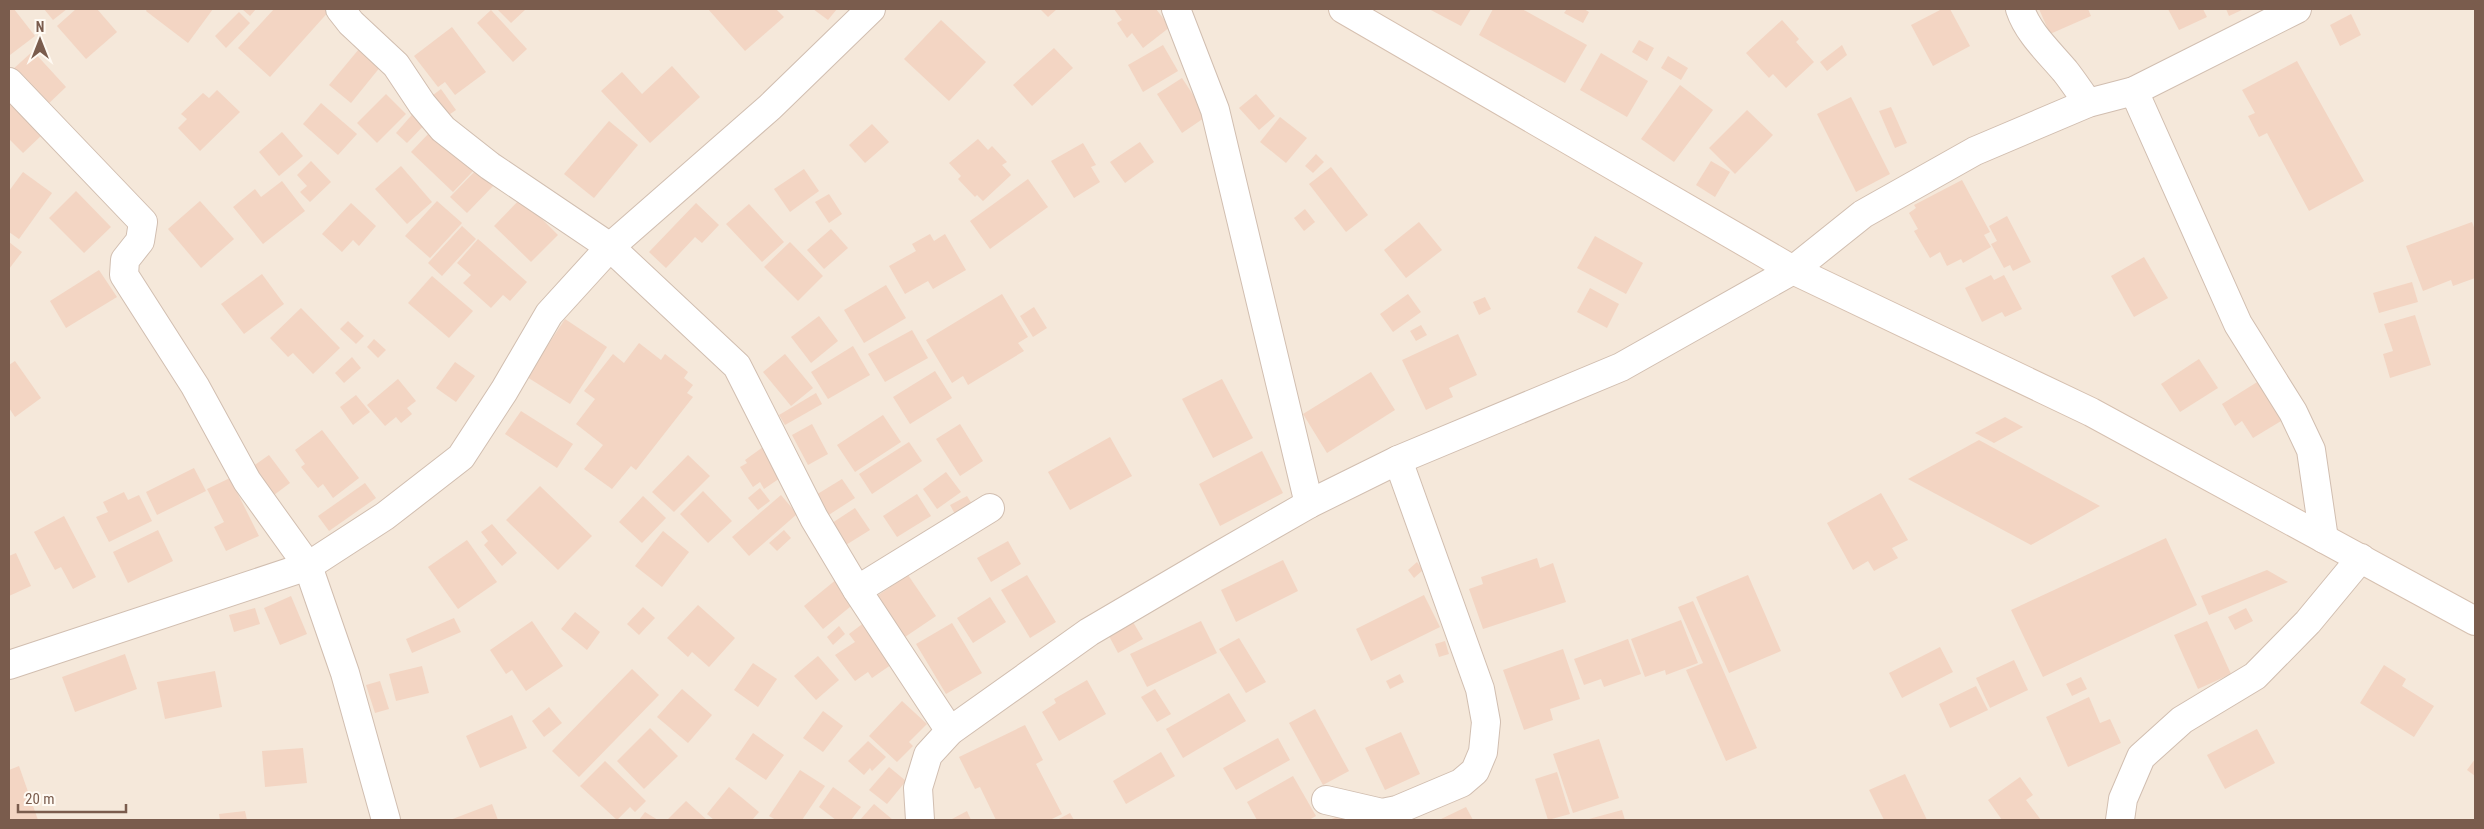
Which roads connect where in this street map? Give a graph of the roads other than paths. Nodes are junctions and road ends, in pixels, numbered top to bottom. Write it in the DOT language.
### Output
graph roads {
  1 [pos="340,9"];
  2 [pos="871,9"];
  3 [pos="1176,9"];
  4 [pos="1343,9"];
  5 [pos="2020,9"];
  6 [pos="2297,9"];
  7 [pos="1372,15"];
  8 [pos="9,82"];
  9 [pos="2134,91"];
  10 [pos="2088,103"];
  11 [pos="610,247"];
  12 [pos="1793,270"];
  13 [pos="1398,460"];
  14 [pos="1310,504"];
  15 [pos="990,508"];
  16 [pos="2324,539"];
  17 [pos="2361,558"];
  18 [pos="308,566"];
  19 [pos="857,590"];
  20 [pos="2475,621"];
  21 [pos="9,665"];
  22 [pos="950,731"];
  23 [pos="1326,800"];
  24 [pos="386,820"];
  25 [pos="920,820"];
  26 [pos="2120,820"];
  1 -- 11 [label="street"];
  2 -- 11 [label="street"];
  3 -- 14 [label="street"];
  4 -- 7 [label="street"];
  5 -- 10 [label="street"];
  6 -- 9 [label="street"];
  7 -- 12 [label="street"];
  8 -- 18 [label="street"];
  9 -- 10 [label="street"];
  9 -- 16 [label="street"];
  10 -- 12 [label="street"];
  11 -- 18 [label="street"];
  11 -- 19 [label="street"];
  12 -- 13 [label="street"];
  12 -- 16 [label="street"];
  13 -- 14 [label="street"];
  13 -- 23 [label="street"];
  14 -- 22 [label="street"];
  15 -- 19 [label="street"];
  16 -- 17 [label="street"];
  17 -- 20 [label="street"];
  17 -- 26 [label="street"];
  18 -- 21 [label="street"];
  18 -- 24 [label="street"];
  19 -- 22 [label="street"];
  22 -- 25 [label="street"];
}
